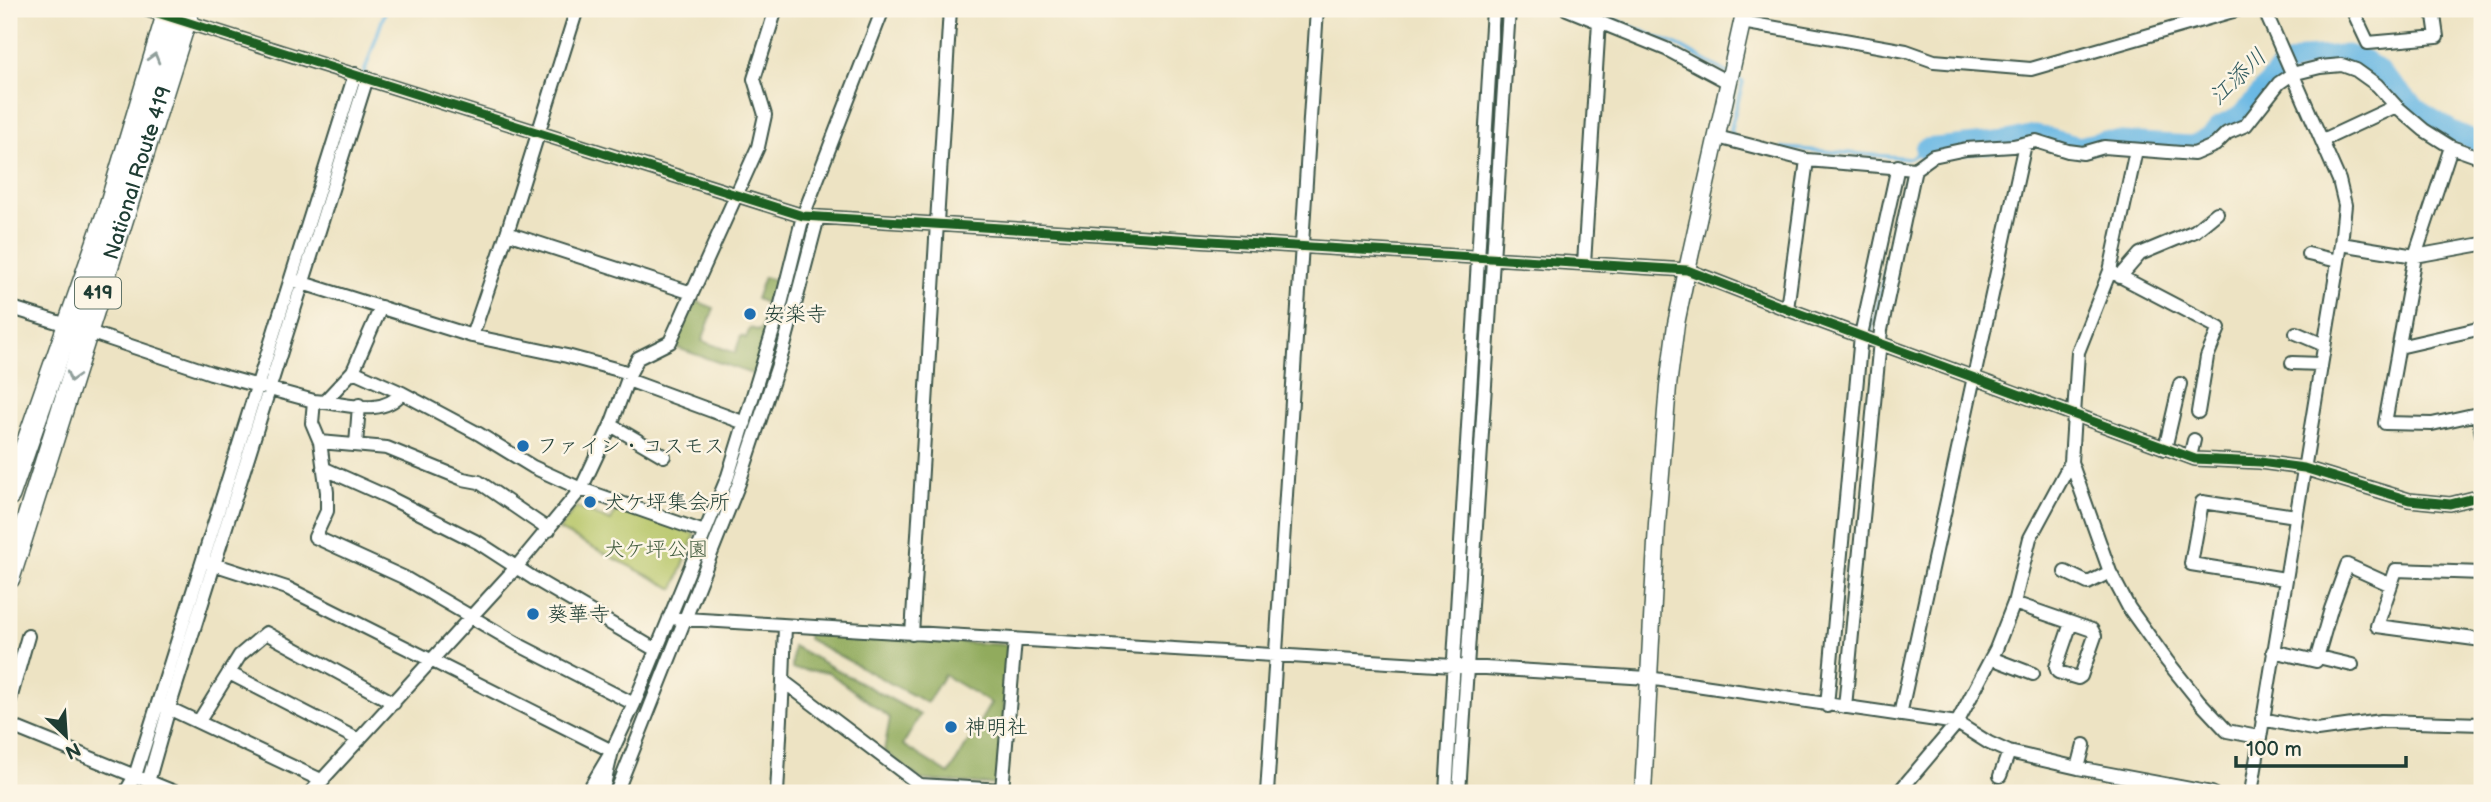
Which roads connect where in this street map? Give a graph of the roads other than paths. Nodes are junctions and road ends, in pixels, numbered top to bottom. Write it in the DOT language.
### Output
graph roads {
  1 [pos="145,9"];
  2 [pos="577,9"];
  3 [pos="776,9"];
  4 [pos="883,9"];
  5 [pos="950,9"];
  6 [pos="1317,9"];
  7 [pos="1493,9"];
  8 [pos="1509,9"];
  9 [pos="1567,9"];
  10 [pos="2240,9"];
  11 [pos="2264,9"];
  12 [pos="2352,9"];
  13 [pos="2434,9"];
  14 [pos="177,14"];
  15 [pos="1744,15"];
  16 [pos="1599,21"];
  17 [pos="2292,74"];
  18 [pos="361,76"];
  19 [pos="1729,76"];
  20 [pos="2396,106"];
  21 [pos="538,132"];
  22 [pos="1717,137"];
  23 [pos="2323,140"];
  24 [pos="2025,144"];
  25 [pos="2451,148"];
  26 [pos="2136,150"];
  27 [pos="2482,158"];
  28 [pos="1807,160"];
  29 [pos="1898,166"];
  30 [pos="1915,169"];
  31 [pos="736,195"];
  32 [pos="2217,213"];
  33 [pos="803,216"];
  34 [pos="818,217"];
  35 [pos="937,225"];
  36 [pos="508,233"];
  37 [pos="2341,244"];
  38 [pos="2482,244"];
  39 [pos="1301,247"];
  40 [pos="2308,254"];
  41 [pos="2415,256"];
  42 [pos="1486,259"];
  43 [pos="2338,261"];
  44 [pos="1584,264"];
  45 [pos="1687,270"];
  46 [pos="2115,274"];
  47 [pos="297,281"];
  48 [pos="692,293"];
  49 [pos="9,307"];
  50 [pos="380,307"];
  51 [pos="1787,309"];
  52 [pos="76,328"];
  53 [pos="2482,328"];
  54 [pos="2296,333"];
  55 [pos="472,336"];
  56 [pos="1863,336"];
  57 [pos="1880,344"];
  58 [pos="2324,345"];
  59 [pos="2399,347"];
  60 [pos="2292,363"];
  61 [pos="2321,364"];
  62 [pos="353,371"];
  63 [pos="629,377"];
  64 [pos="1974,378"];
  65 [pos="2180,384"];
  66 [pos="265,387"];
  67 [pos="402,393"];
  68 [pos="319,401"];
  69 [pos="359,405"];
  70 [pos="2198,412"];
  71 [pos="2480,413"];
  72 [pos="2074,416"];
  73 [pos="746,423"];
  74 [pos="611,425"];
  75 [pos="2482,435"];
  76 [pos="2194,440"];
  77 [pos="320,442"];
  78 [pos="356,445"];
  79 [pos="2165,449"];
  80 [pos="664,456"];
  81 [pos="2190,457"];
  82 [pos="2071,462"];
  83 [pos="323,468"];
  84 [pos="2304,468"];
  85 [pos="581,489"];
  86 [pos="9,495"];
  87 [pos="2482,496"];
  88 [pos="2296,516"];
  89 [pos="549,530"];
  90 [pos="704,532"];
  91 [pos="209,563"];
  92 [pos="517,566"];
  93 [pos="2065,572"];
  94 [pos="2110,572"];
  95 [pos="2482,573"];
  96 [pos="9,578"];
  97 [pos="2286,579"];
  98 [pos="2391,585"];
  99 [pos="2014,603"];
  100 [pos="470,618"];
  101 [pos="668,618"];
  102 [pos="686,619"];
  103 [pos="2071,623"];
  104 [pos="785,626"];
  105 [pos="912,634"];
  106 [pos="28,636"];
  107 [pos="1015,640"];
  108 [pos="2482,640"];
  109 [pos="656,650"];
  110 [pos="2273,651"];
  111 [pos="1275,656"];
  112 [pos="2318,657"];
  113 [pos="1991,658"];
  114 [pos="430,661"];
  115 [pos="2352,665"];
  116 [pos="1460,667"];
  117 [pos="229,673"];
  118 [pos="2033,674"];
  119 [pos="1648,678"];
  120 [pos="783,681"];
  121 [pos="9,703"];
  122 [pos="394,703"];
  123 [pos="634,704"];
  124 [pos="163,706"];
  125 [pos="1827,706"];
  126 [pos="1845,707"];
  127 [pos="1900,715"];
  128 [pos="2262,719"];
  129 [pos="199,721"];
  130 [pos="1957,723"];
  131 [pos="2482,724"];
  132 [pos="9,725"];
  133 [pos="2258,737"];
  134 [pos="359,740"];
  135 [pos="2084,745"];
  136 [pos="612,751"];
  137 [pos="2009,752"];
  138 [pos="2078,768"];
  139 [pos="135,775"];
  140 [pos="2000,776"];
  141 [pos="323,781"];
  142 [pos="148,782"];
  143 [pos="920,789"];
  144 [pos="125,793"];
  145 [pos="177,793"];
  146 [pos="310,793"];
  147 [pos="587,793"];
  148 [pos="602,793"];
  149 [pos="616,793"];
  150 [pos="777,793"];
  151 [pos="1267,793"];
  152 [pos="1446,793"];
  153 [pos="1459,793"];
  154 [pos="1643,793"];
  155 [pos="1898,793"];
  156 [pos="2212,793"];
  157 [pos="2250,793"];
  1 -- 14 [label="street"];
  2 -- 21 [label="street"];
  3 -- 31 [label="street"];
  4 -- 33 [label="street"];
  5 -- 35 [label="street"];
  6 -- 39 [label="street"];
  7 -- 42 [label="street"];
  8 -- 42 [label="street"];
  9 -- 16 [label="street"];
  10 -- 15 [label="street"];
  11 -- 17 [label="street"];
  12 -- 13 [label="street"];
  14 -- 18 [label="street"];
  14 -- 52 [label="highway, National Route 419 / 419"];
  15 -- 19 [label="street"];
  16 -- 19 [label="street"];
  16 -- 44 [label="street"];
  17 -- 20 [label="street"];
  17 -- 23 [label="street"];
  17 -- 26 [label="street"];
  18 -- 21 [label="street"];
  18 -- 47 [label="street"];
  19 -- 22 [label="street"];
  20 -- 23 [label="street"];
  20 -- 25 [label="street"];
  21 -- 31 [label="street"];
  21 -- 36 [label="street"];
  22 -- 28 [label="street"];
  22 -- 45 [label="street"];
  23 -- 37 [label="street"];
  24 -- 26 [label="street"];
  24 -- 30 [label="street"];
  24 -- 64 [label="street"];
  25 -- 27 [label="street"];
  25 -- 41 [label="street"];
  26 -- 46 [label="street"];
  28 -- 29 [label="street"];
  28 -- 51 [label="street"];
  29 -- 30 [label="street"];
  29 -- 56 [label="street"];
  30 -- 57 [label="street"];
  31 -- 33 [label="street"];
  31 -- 48 [label="street"];
  32 -- 46 [label="street"];
  33 -- 34 [label="street"];
  33 -- 73 [label="street"];
  34 -- 35 [label="street"];
  34 -- 102 [label="street"];
  35 -- 39 [label="street"];
  35 -- 105 [label="street"];
  36 -- 48 [label="street"];
  36 -- 55 [label="street"];
  37 -- 41 [label="street"];
  37 -- 43 [label="street"];
  38 -- 41 [label="street"];
  39 -- 42 [label="street"];
  39 -- 111 [label="street"];
  40 -- 43 [label="street"];
  41 -- 59 [label="street"];
  42 -- 44 [label="street"];
  42 -- 116 [label="street"];
  43 -- 58 [label="street"];
  44 -- 45 [label="street"];
  45 -- 51 [label="street"];
  45 -- 119 [label="street"];
  46 -- 70 [label="street"];
  46 -- 72 [label="street"];
  47 -- 50 [label="street"];
  47 -- 66 [label="street"];
  48 -- 63 [label="street"];
  49 -- 52 [label="street"];
  50 -- 55 [label="street"];
  50 -- 62 [label="street"];
  51 -- 56 [label="street"];
  52 -- 66 [label="street"];
  52 -- 86 [label="highway, 419"];
  52 -- 96 [label="highway, National Route 419 / 419, one-way"];
  53 -- 59 [label="street"];
  54 -- 58 [label="street"];
  55 -- 63 [label="street"];
  56 -- 57 [label="street"];
  56 -- 125 [label="street"];
  57 -- 64 [label="street"];
  57 -- 126 [label="street"];
  58 -- 61 [label="street"];
  59 -- 71 [label="street"];
  60 -- 61 [label="street"];
  61 -- 84 [label="street"];
  62 -- 67 [label="street"];
  62 -- 68 [label="street"];
  63 -- 73 [label="street"];
  63 -- 74 [label="street"];
  64 -- 72 [label="street"];
  64 -- 127 [label="street"];
  65 -- 79 [label="street"];
  66 -- 68 [label="street"];
  66 -- 91 [label="street"];
  67 -- 69 [label="street"];
  67 -- 85 [label="street"];
  68 -- 69 [label="street"];
  68 -- 77 [label="street"];
  69 -- 78 [label="street"];
  71 -- 75 [label="street"];
  72 -- 79 [label="street"];
  72 -- 82 [label="street"];
  73 -- 90 [label="street"];
  74 -- 80 [label="street"];
  74 -- 85 [label="street"];
  76 -- 81 [label="street"];
  77 -- 78 [label="street"];
  77 -- 83 [label="street"];
  78 -- 89 [label="street"];
  79 -- 81 [label="street"];
  81 -- 84 [label="street"];
  82 -- 94 [label="street"];
  82 -- 99 [label="street"];
  83 -- 92 [label="street"];
  83 -- 100 [label="street"];
  84 -- 87 [label="street"];
  84 -- 88 [label="street"];
  85 -- 89 [label="street"];
  85 -- 90 [label="street"];
  88 -- 97 [label="street"];
  88 -- 97 [label="street"];
  89 -- 92 [label="street"];
  90 -- 101 [label="street"];
  91 -- 114 [label="street"];
  91 -- 124 [label="street"];
  92 -- 100 [label="street"];
  92 -- 109 [label="street"];
  93 -- 94 [label="street"];
  94 -- 133 [label="street"];
  95 -- 98 [label="street"];
  97 -- 110 [label="street"];
  98 -- 108 [label="street"];
  98 -- 112 [label="street"];
  99 -- 103 [label="street"];
  99 -- 113 [label="street"];
  100 -- 114 [label="street"];
  100 -- 123 [label="street"];
  101 -- 102 [label="street"];
  101 -- 109 [label="street"];
  102 -- 104 [label="street"];
  102 -- 149 [label="street"];
  104 -- 105 [label="street"];
  104 -- 120 [label="street"];
  105 -- 107 [label="street"];
  106 -- 121 [label="street"];
  107 -- 111 [label="street"];
  107 -- 143 [label="street"];
  109 -- 123 [label="street"];
  110 -- 112 [label="street"];
  110 -- 128 [label="street"];
  111 -- 116 [label="street"];
  111 -- 151 [label="street"];
  112 -- 115 [label="street"];
  113 -- 118 [label="street"];
  113 -- 130 [label="street"];
  114 -- 122 [label="street"];
  114 -- 136 [label="street"];
  116 -- 119 [label="street"];
  116 -- 152 [label="street"];
  116 -- 153 [label="street"];
  117 -- 122 [label="street"];
  117 -- 129 [label="street"];
  117 -- 134 [label="street"];
  119 -- 125 [label="street"];
  119 -- 154 [label="street"];
  120 -- 143 [label="street"];
  120 -- 150 [label="street"];
  122 -- 134 [label="street"];
  123 -- 136 [label="street"];
  124 -- 129 [label="street"];
  124 -- 139 [label="street"];
  124 -- 142 [label="street"];
  125 -- 126 [label="street"];
  126 -- 127 [label="street"];
  127 -- 130 [label="street"];
  128 -- 131 [label="street"];
  128 -- 133 [label="street"];
  129 -- 141 [label="street"];
  130 -- 137 [label="street"];
  130 -- 155 [label="street"];
  132 -- 139 [label="street"];
  133 -- 157 [label="street"];
  134 -- 141 [label="street"];
  135 -- 138 [label="street"];
  136 -- 147 [label="street"];
  136 -- 148 [label="street"];
  137 -- 138 [label="street"];
  137 -- 140 [label="street"];
  138 -- 156 [label="street"];
  139 -- 142 [label="street"];
  139 -- 144 [label="street"];
  141 -- 146 [label="street"];
  142 -- 145 [label="street"];
}
